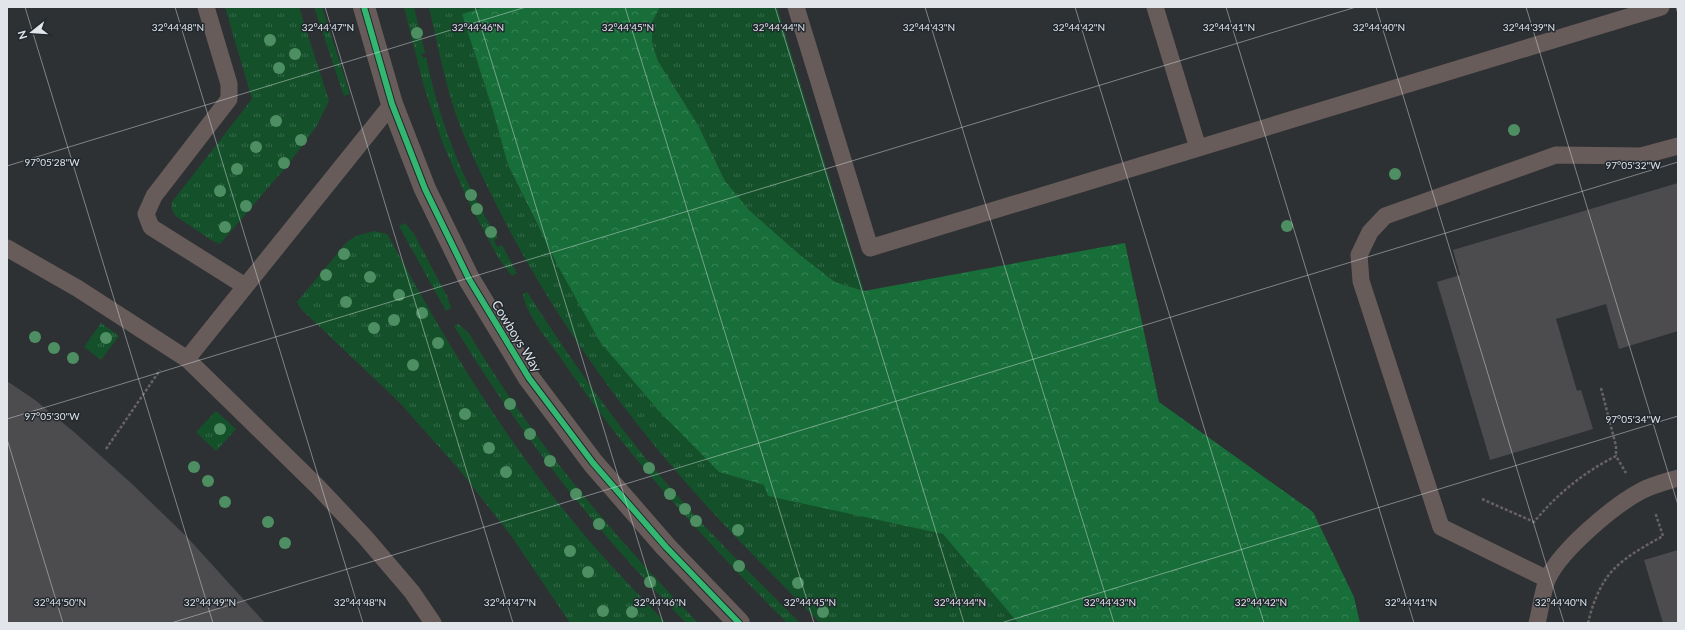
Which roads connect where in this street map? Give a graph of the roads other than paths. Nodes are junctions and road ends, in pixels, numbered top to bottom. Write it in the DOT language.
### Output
graph roads {
  1 [pos="206,7"];
  2 [pos="364,7"];
  3 [pos="796,7"];
  4 [pos="1155,7"];
  5 [pos="1661,7"];
  6 [pos="392,104"];
  7 [pos="1678,146"];
  8 [pos="1198,148"];
  9 [pos="7,248"];
  10 [pos="246,286"];
  11 [pos="187,359"];
  12 [pos="1678,478"];
  13 [pos="1547,579"];
  14 [pos="433,623"];
  15 [pos="739,623"];
  16 [pos="1538,623"];
  1 -- 10 [label="lane"];
  2 -- 6 [label="street, Cowboys Way"];
  3 -- 8 [label="lane"];
  4 -- 8 [label="lane"];
  5 -- 8 [label="lane"];
  6 -- 10 [label="lane"];
  6 -- 15 [label="street, Cowboys Way"];
  7 -- 13 [label="lane"];
  9 -- 11 [label="lane"];
  10 -- 11 [label="lane"];
  11 -- 14 [label="lane"];
  12 -- 13 [label="lane"];
  13 -- 16 [label="lane"];
}
